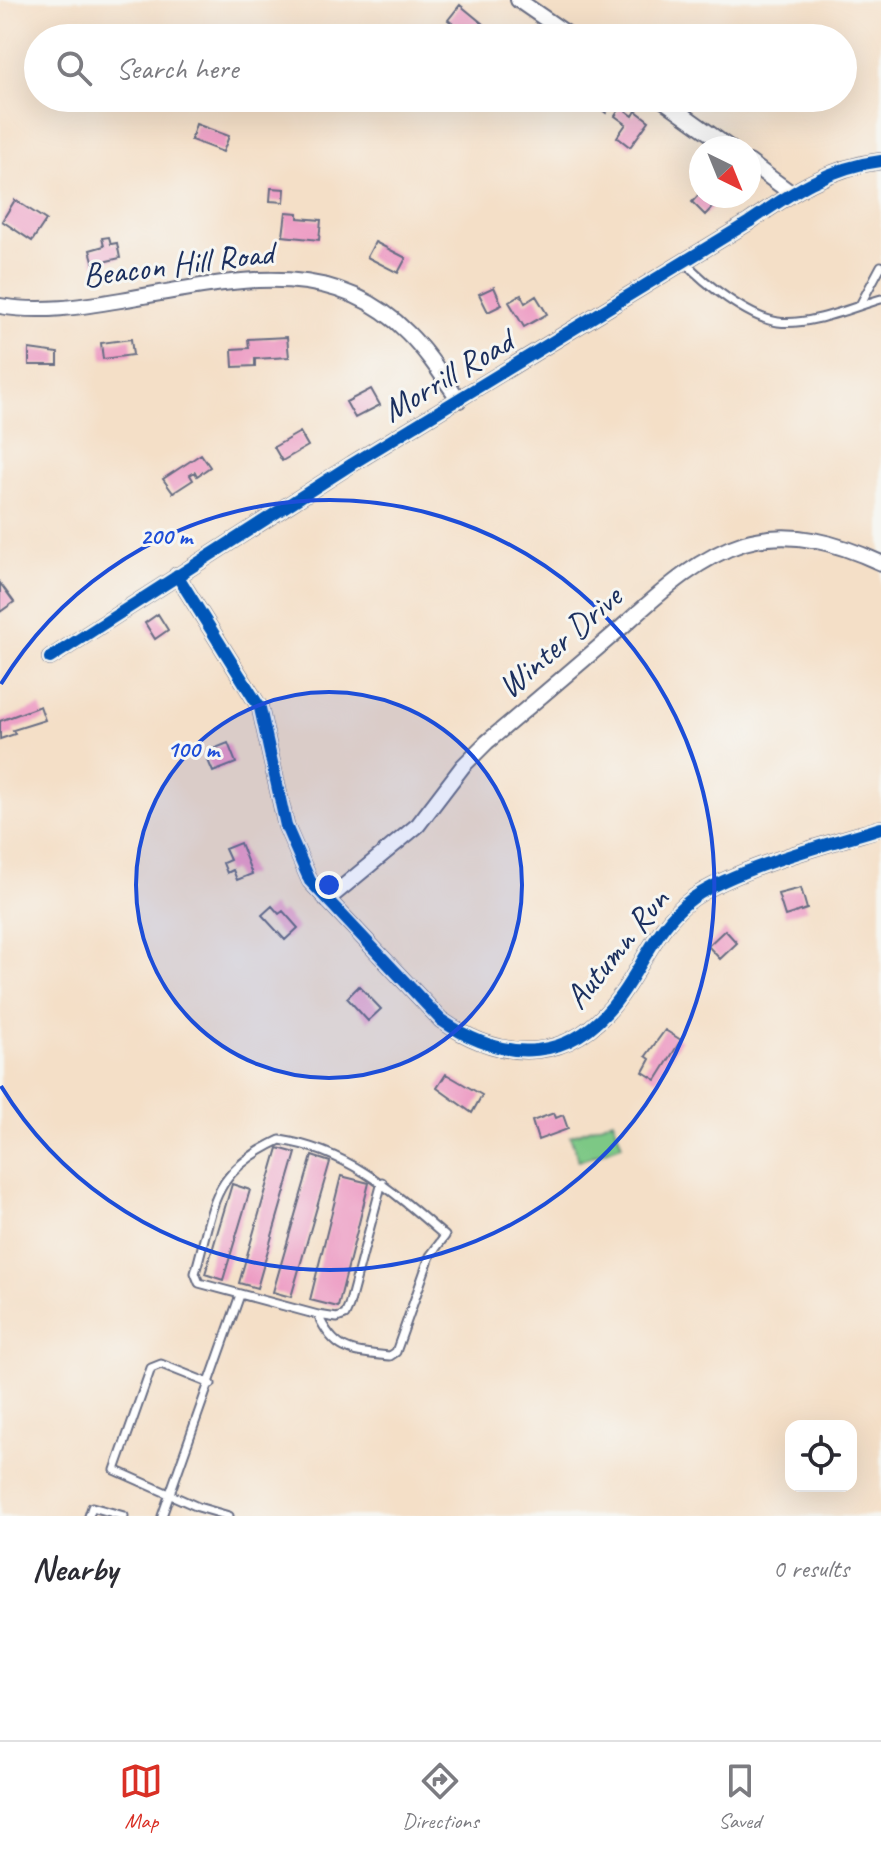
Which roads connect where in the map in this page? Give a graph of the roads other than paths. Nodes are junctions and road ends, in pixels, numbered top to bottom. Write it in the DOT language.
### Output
graph roads {
  1 [pos="518,0"];
  2 [pos="553,24"];
  3 [pos="680,112"];
  4 [pos="713,136"];
  5 [pos="881,161"];
  6 [pos="761,171"];
  7 [pos="791,193"];
  8 [pos="685,262"];
  9 [pos="881,266"];
  10 [pos="881,299"];
  11 [pos="860,305"];
  12 [pos="0,306"];
  13 [pos="459,400"];
  14 [pos="881,563"];
  15 [pos="177,575"];
  16 [pos="50,658"];
  17 [pos="881,828"];
  18 [pos="327,900"];
  19 [pos="382,1182"];
  20 [pos="240,1295"];
  21 [pos="318,1315"];
  22 [pos="211,1384"];
  23 [pos="169,1495"];
  24 [pos="197,1512"];
  25 [pos="89,1516"];
  26 [pos="124,1516"];
  27 [pos="162,1516"];
  28 [pos="229,1516"];
  1 -- 2 [label="street"];
  3 -- 4 [label="street"];
  5 -- 7 [label="street, Morrill Road"];
  6 -- 7 [label="street"];
  7 -- 8 [label="street, Morrill Road"];
  8 -- 11 [label="lane"];
  8 -- 13 [label="street, Morrill Road"];
  9 -- 11 [label="lane"];
  10 -- 11 [label="lane"];
  12 -- 13 [label="street, Beacon Hill Road"];
  13 -- 15 [label="street, Morrill Road"];
  14 -- 18 [label="street, Winter Drive"];
  15 -- 16 [label="street, Morrill Road"];
  15 -- 18 [label="street, Autumn Run"];
  17 -- 18 [label="street, Autumn Run"];
  19 -- 20 [label="lane"];
  19 -- 21 [label="lane"];
  19 -- 21 [label="lane"];
  20 -- 21 [label="lane"];
  20 -- 22 [label="lane"];
  22 -- 23 [label="lane"];
  22 -- 23 [label="lane"];
  23 -- 24 [label="lane"];
  23 -- 27 [label="lane"];
  24 -- 28 [label="lane"];
  25 -- 26 [label="lane"];
}
